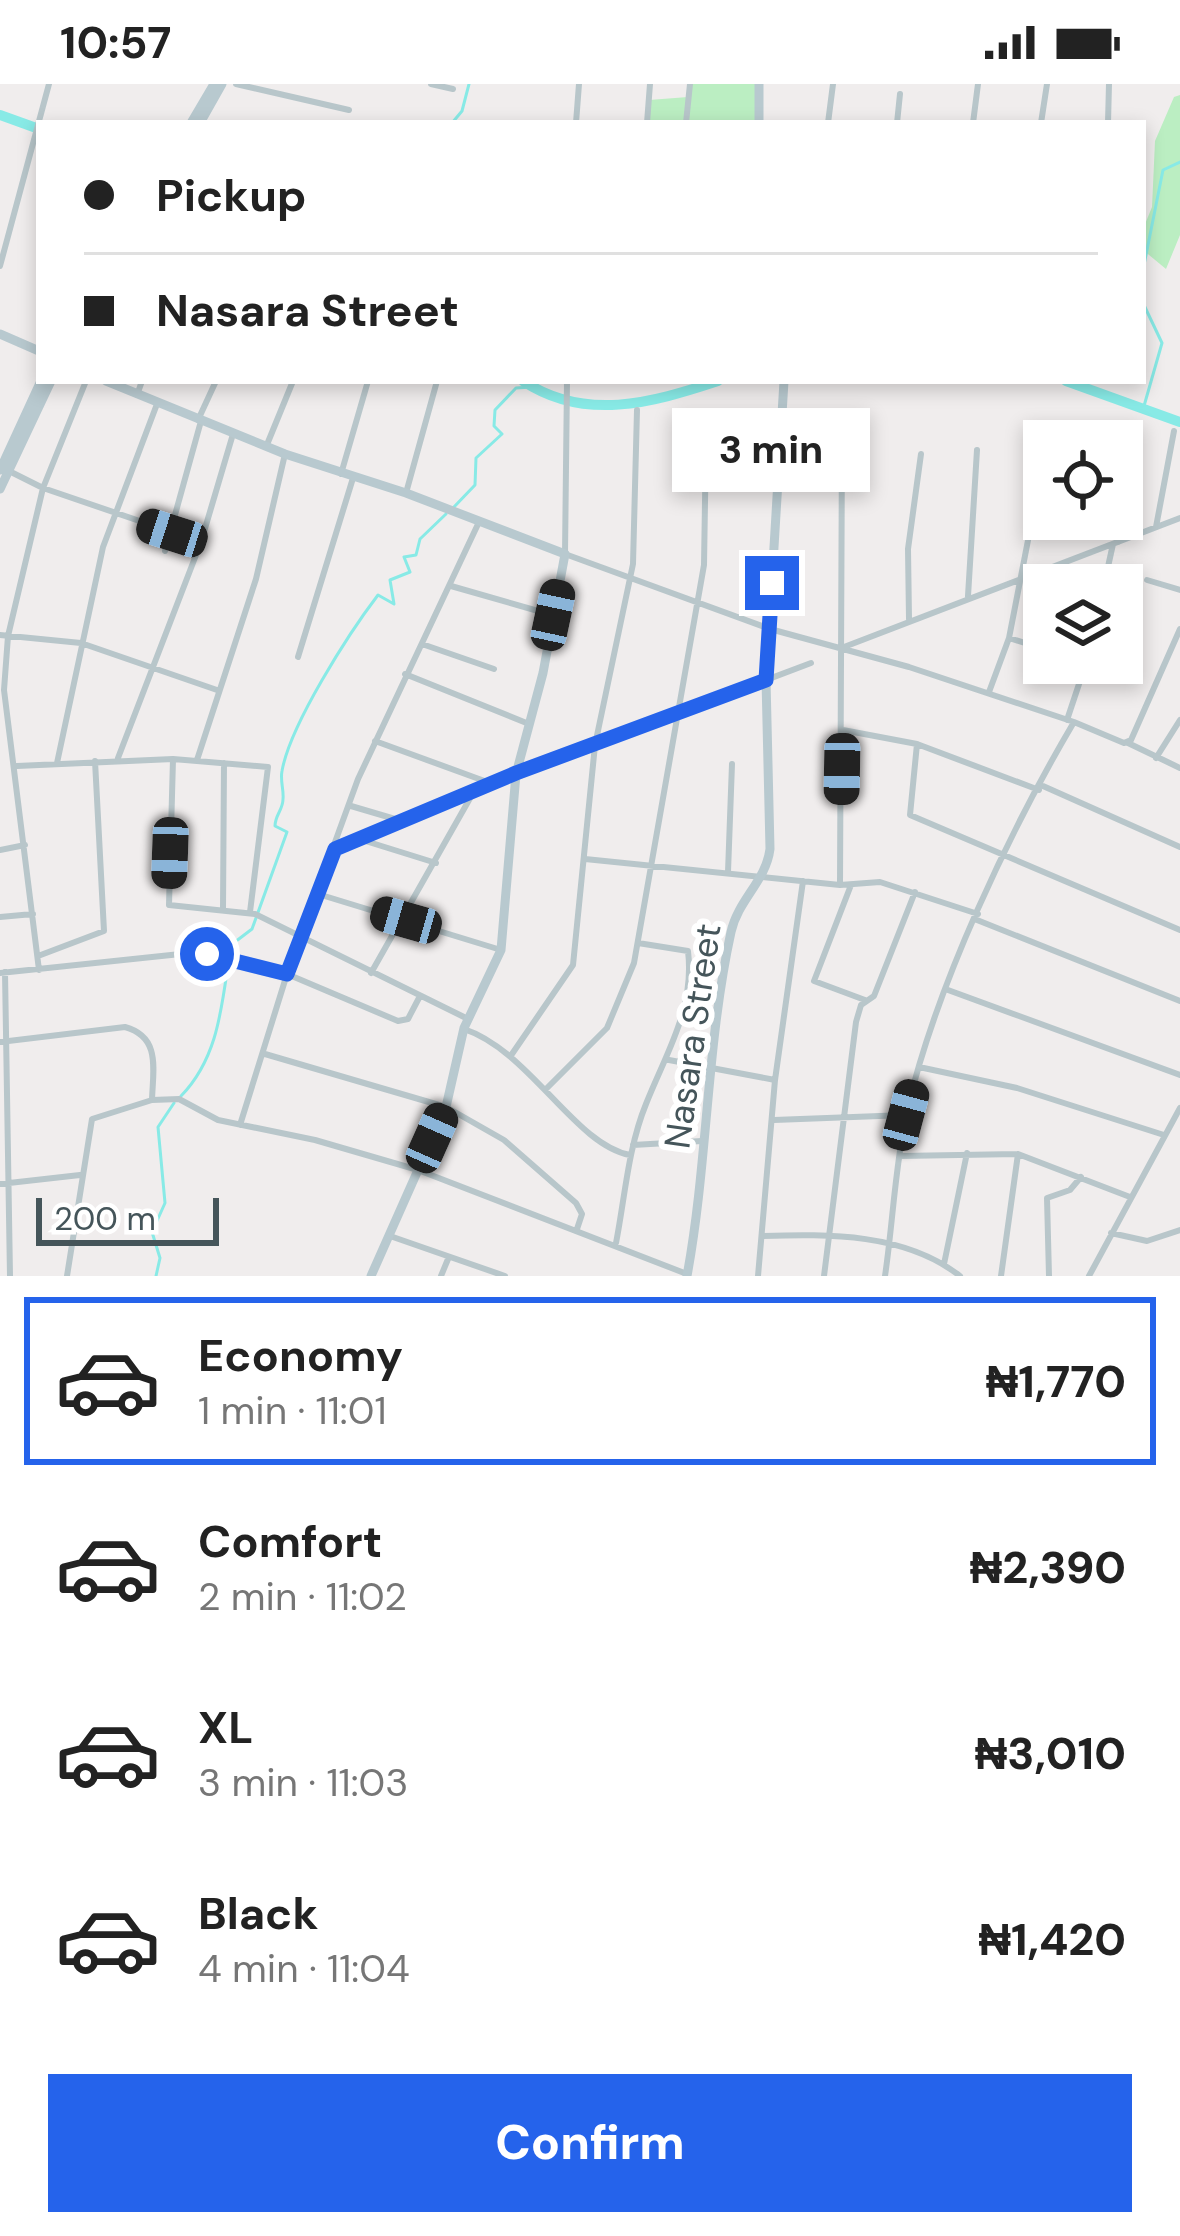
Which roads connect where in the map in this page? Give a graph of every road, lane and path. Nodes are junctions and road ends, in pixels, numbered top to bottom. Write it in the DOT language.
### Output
graph roads {
  1 [pos="49,84"];
  2 [pos="218,84"];
  3 [pos="236,84"];
  4 [pos="431,84"];
  5 [pos="579,84"];
  6 [pos="650,84"];
  7 [pos="690,84"];
  8 [pos="759,84"];
  9 [pos="833,84"];
  10 [pos="978,84"];
  11 [pos="1047,84"];
  12 [pos="1109,84"];
  13 [pos="453,89"];
  14 [pos="900,94"];
  15 [pos="349,110"];
  16 [pos="39,120"];
  17 [pos="192,120"];
  18 [pos="201,120"];
  19 [pos="576,120"];
  20 [pos="647,120"];
  21 [pos="686,120"];
  22 [pos="759,120"];
  23 [pos="828,120"];
  24 [pos="897,120"];
  25 [pos="973,120"];
  26 [pos="1041,120"];
  27 [pos="1108,120"];
  28 [pos="36,132"];
  29 [pos="0,266"];
  30 [pos="0,334"];
  31 [pos="36,350"];
  32 [pos="40,384"];
  33 [pos="49,384"];
  34 [pos="85,384"];
  35 [pos="113,384"];
  36 [pos="141,384"];
  37 [pos="215,384"];
  38 [pos="292,384"];
  39 [pos="367,384"];
  40 [pos="436,384"];
  41 [pos="784,384"];
  42 [pos="566,386"];
  43 [pos="137,395"];
  44 [pos="157,404"];
  45 [pos="637,410"];
  46 [pos="200,420"];
  47 [pos="780,430"];
  48 [pos="1174,431"];
  49 [pos="233,434"];
  50 [pos="706,439"];
  51 [pos="266,447"];
  52 [pos="977,450"];
  53 [pos="284,454"];
  54 [pos="921,454"];
  55 [pos="3,469"];
  56 [pos="341,474"];
  57 [pos="353,478"];
  58 [pos="43,488"];
  59 [pos="0,489"];
  60 [pos="406,493"];
  61 [pos="115,514"];
  62 [pos="1180,518"];
  63 [pos="479,521"];
  64 [pos="1156,526"];
  65 [pos="172,533"];
  66 [pos="1028,540"];
  67 [pos="1116,540"];
  68 [pos="201,542"];
  69 [pos="1115,543"];
  70 [pos="165,551"];
  71 [pos="565,554"];
  72 [pos="1110,564"];
  73 [pos="1021,577"];
  74 [pos="631,580"];
  75 [pos="1147,580"];
  76 [pos="452,586"];
  77 [pos="1180,590"];
  78 [pos="968,596"];
  79 [pos="698,602"];
  80 [pos="553,615"];
  81 [pos="909,619"];
  82 [pos="770,629"];
  83 [pos="1180,629"];
  84 [pos="4,635"];
  85 [pos="1009,638"];
  86 [pos="1023,642"];
  87 [pos="81,643"];
  88 [pos="422,644"];
  89 [pos="841,649"];
  90 [pos="298,657"];
  91 [pos="812,663"];
  92 [pos="150,666"];
  93 [pos="494,669"];
  94 [pos="405,674"];
  95 [pos="766,680"];
  96 [pos="1081,684"];
  97 [pos="2,690"];
  98 [pos="217,690"];
  99 [pos="989,692"];
  100 [pos="674,714"];
  101 [pos="1071,721"];
  102 [pos="1180,721"];
  103 [pos="529,724"];
  104 [pos="842,730"];
  105 [pos="375,741"];
  106 [pos="1128,743"];
  107 [pos="917,744"];
  108 [pos="595,745"];
  109 [pos="173,758"];
  110 [pos="1156,758"];
  111 [pos="118,759"];
  112 [pos="94,760"];
  113 [pos="197,760"];
  114 [pos="224,763"];
  115 [pos="57,764"];
  116 [pos="732,764"];
  117 [pos="17,766"];
  118 [pos="1180,768"];
  119 [pos="516,773"];
  120 [pos="492,784"];
  121 [pos="1041,788"];
  122 [pos="474,791"];
  123 [pos="350,806"];
  124 [pos="399,820"];
  125 [pos="358,839"];
  126 [pos="26,845"];
  127 [pos="1180,847"];
  128 [pos="335,849"];
  129 [pos="0,850"];
  130 [pos="1006,851"];
  131 [pos="585,859"];
  132 [pos="436,863"];
  133 [pos="651,863"];
  134 [pos="728,872"];
  135 [pos="761,876"];
  136 [pos="803,881"];
  137 [pos="852,883"];
  138 [pos="840,885"];
  139 [pos="915,892"];
  140 [pos="318,894"];
  141 [pos="224,908"];
  142 [pos="250,912"];
  143 [pos="33,914"];
  144 [pos="0,917"];
  145 [pos="977,917"];
  146 [pos="406,920"];
  147 [pos="1180,929"];
  148 [pos="301,937"];
  149 [pos="638,943"];
  150 [pos="501,950"];
  151 [pos="38,956"];
  152 [pos="39,970"];
  153 [pos="2,973"];
  154 [pos="371,973"];
  155 [pos="287,974"];
  156 [pos="948,990"];
  157 [pos="420,996"];
  158 [pos="865,1000"];
  159 [pos="1180,1000"];
  160 [pos="466,1024"];
  161 [pos="3,1042"];
  162 [pos="265,1054"];
  163 [pos="512,1054"];
  164 [pos="669,1060"];
  165 [pos="919,1066"];
  166 [pos="707,1070"];
  167 [pos="1180,1075"];
  168 [pos="775,1080"];
  169 [pos="546,1089"];
  170 [pos="152,1100"];
  171 [pos="446,1107"];
  172 [pos="1180,1108"];
  173 [pos="4,1114"];
  174 [pos="842,1114"];
  175 [pos="906,1115"];
  176 [pos="774,1120"];
  177 [pos="240,1125"];
  178 [pos="1164,1135"];
  179 [pos="702,1141"];
  180 [pos="632,1150"];
  181 [pos="967,1153"];
  182 [pos="1018,1154"];
  183 [pos="900,1156"];
  184 [pos="418,1170"];
  185 [pos="80,1175"];
  186 [pos="1081,1177"];
  187 [pos="10,1182"];
  188 [pos="0,1184"];
  189 [pos="1130,1197"];
  190 [pos="578,1229"];
  191 [pos="1180,1230"];
  192 [pos="1111,1233"];
  193 [pos="826,1234"];
  194 [pos="390,1236"];
  195 [pos="763,1236"];
  196 [pos="616,1243"];
  197 [pos="890,1243"];
  198 [pos="448,1259"];
  199 [pos="944,1264"];
  200 [pos="689,1275"];
  201 [pos="10,1276"];
  202 [pos="68,1276"];
  203 [pos="370,1276"];
  204 [pos="441,1276"];
  205 [pos="505,1276"];
  206 [pos="758,1276"];
  207 [pos="824,1276"];
  208 [pos="885,1276"];
  209 [pos="960,1276"];
  210 [pos="1001,1276"];
  211 [pos="1049,1276"];
  212 [pos="1089,1276"];
  1 -- 16 [label="street"];
  2 -- 17 [label="street"];
  2 -- 18 [label="street"];
  3 -- 15 [label="street"];
  4 -- 13 [label="street"];
  5 -- 19 [label="street"];
  6 -- 20 [label="street"];
  7 -- 21 [label="street"];
  8 -- 22 [label="street"];
  9 -- 23 [label="street"];
  10 -- 25 [label="street"];
  11 -- 26 [label="street"];
  12 -- 27 [label="street"];
  14 -- 24 [label="street"];
  28 -- 29 [label="street"];
  30 -- 31 [label="street"];
  32 -- 55 [label="street"];
  33 -- 55 [label="street"];
  34 -- 58 [label="street"];
  35 -- 43 [label="street"];
  36 -- 43 [label="street"];
  37 -- 46 [label="street"];
  38 -- 51 [label="street"];
  39 -- 56 [label="street"];
  40 -- 60 [label="street"];
  41 -- 47 [label="street, Nasara Street"];
  42 -- 71 [label="street"];
  43 -- 44 [label="street"];
  44 -- 46 [label="street"];
  44 -- 61 [label="street"];
  45 -- 74 [label="street"];
  46 -- 49 [label="street"];
  46 -- 65 [label="street"];
  47 -- 82 [label="street, Nasara Street"];
  47 -- 89 [label="street"];
  48 -- 64 [label="street"];
  49 -- 51 [label="street"];
  49 -- 68 [label="street"];
  50 -- 79 [label="street"];
  51 -- 53 [label="street"];
  52 -- 78 [label="street"];
  53 -- 56 [label="street"];
  53 -- 98 [label="street"];
  54 -- 81 [label="street"];
  55 -- 58 [label="street"];
  55 -- 59 [label="street"];
  56 -- 57 [label="street"];
  57 -- 60 [label="street"];
  57 -- 90 [label="street"];
  58 -- 61 [label="street"];
  58 -- 84 [label="street"];
  60 -- 63 [label="street"];
  61 -- 65 [label="street"];
  61 -- 87 [label="street"];
  62 -- 64 [label="street"];
  63 -- 71 [label="street"];
  63 -- 76 [label="street"];
  64 -- 69 [label="street"];
  65 -- 68 [label="street"];
  65 -- 70 [label="street"];
  66 -- 73 [label="street"];
  67 -- 69 [label="street"];
  68 -- 92 [label="street"];
  69 -- 72 [label="street"];
  69 -- 73 [label="street"];
  71 -- 74 [label="street"];
  71 -- 80 [label="street"];
  73 -- 78 [label="street"];
  73 -- 85 [label="street"];
  74 -- 79 [label="street"];
  74 -- 108 [label="street"];
  75 -- 77 [label="street"];
  76 -- 80 [label="street"];
  76 -- 88 [label="street"];
  78 -- 81 [label="street"];
  79 -- 82 [label="street"];
  79 -- 100 [label="street"];
  80 -- 103 [label="street"];
  81 -- 89 [label="street"];
  82 -- 89 [label="street"];
  82 -- 95 [label="street, Nasara Street"];
  83 -- 106 [label="street"];
  84 -- 87 [label="street"];
  84 -- 97 [label="street"];
  85 -- 86 [label="street"];
  85 -- 99 [label="street"];
  87 -- 92 [label="street"];
  87 -- 115 [label="street"];
  88 -- 93 [label="street"];
  88 -- 94 [label="street"];
  89 -- 99 [label="street"];
  89 -- 104 [label="street"];
  91 -- 95 [label="street"];
  92 -- 98 [label="street"];
  92 -- 111 [label="street"];
  94 -- 103 [label="street"];
  94 -- 105 [label="street"];
  95 -- 100 [label="street"];
  95 -- 135 [label="street, Nasara Street"];
  96 -- 101 [label="street"];
  97 -- 117 [label="street"];
  98 -- 113 [label="street"];
  99 -- 101 [label="street"];
  100 -- 108 [label="street"];
  100 -- 133 [label="street"];
  101 -- 106 [label="street"];
  101 -- 121 [label="street"];
  102 -- 110 [label="street"];
  103 -- 119 [label="street"];
  104 -- 107 [label="street"];
  104 -- 138 [label="street"];
  105 -- 120 [label="street"];
  105 -- 123 [label="street"];
  106 -- 110 [label="street"];
  107 -- 121 [label="street"];
  107 -- 130 [label="street"];
  108 -- 119 [label="street"];
  108 -- 131 [label="street"];
  109 -- 111 [label="street"];
  109 -- 113 [label="street"];
  109 -- 141 [label="street"];
  110 -- 118 [label="street"];
  111 -- 112 [label="street"];
  112 -- 115 [label="street"];
  112 -- 151 [label="street"];
  113 -- 114 [label="street"];
  114 -- 141 [label="street"];
  114 -- 142 [label="street"];
  115 -- 117 [label="street"];
  116 -- 134 [label="street"];
  117 -- 126 [label="street"];
  119 -- 120 [label="street"];
  119 -- 150 [label="street"];
  120 -- 122 [label="street"];
  121 -- 127 [label="street"];
  121 -- 130 [label="street"];
  122 -- 124 [label="street"];
  122 -- 132 [label="street"];
  123 -- 124 [label="street"];
  123 -- 128 [label="street"];
  124 -- 125 [label="street"];
  125 -- 128 [label="street"];
  125 -- 132 [label="street"];
  126 -- 129 [label="street"];
  126 -- 143 [label="street"];
  128 -- 140 [label="street"];
  130 -- 145 [label="street"];
  130 -- 147 [label="street"];
  131 -- 133 [label="street"];
  131 -- 163 [label="street"];
  132 -- 146 [label="street"];
  133 -- 134 [label="street"];
  133 -- 149 [label="street"];
  134 -- 135 [label="street"];
  135 -- 136 [label="street"];
  135 -- 166 [label="street, Nasara Street"];
  136 -- 138 [label="street"];
  136 -- 168 [label="street"];
  137 -- 138 [label="street"];
  137 -- 139 [label="street"];
  137 -- 158 [label="street"];
  139 -- 145 [label="street"];
  139 -- 158 [label="street"];
  140 -- 146 [label="street"];
  140 -- 148 [label="street"];
  141 -- 142 [label="street"];
  142 -- 148 [label="street"];
  143 -- 144 [label="street"];
  143 -- 151 [label="street"];
  145 -- 156 [label="street"];
  145 -- 159 [label="street"];
  146 -- 150 [label="street"];
  146 -- 154 [label="street"];
  148 -- 154 [label="street"];
  148 -- 155 [label="street"];
  149 -- 164 [label="street"];
  149 -- 169 [label="street"];
  150 -- 160 [label="street"];
  151 -- 152 [label="street"];
  152 -- 153 [label="street"];
  152 -- 155 [label="street"];
  153 -- 161 [label="street"];
  154 -- 157 [label="street"];
  155 -- 157 [label="street"];
  155 -- 162 [label="street"];
  156 -- 165 [label="street"];
  156 -- 167 [label="street"];
  157 -- 160 [label="street"];
  158 -- 174 [label="street"];
  160 -- 163 [label="street"];
  160 -- 171 [label="street"];
  161 -- 170 [label="street"];
  161 -- 173 [label="street"];
  162 -- 171 [label="street"];
  162 -- 177 [label="street"];
  163 -- 169 [label="street"];
  164 -- 166 [label="street"];
  164 -- 180 [label="street"];
  165 -- 175 [label="street"];
  165 -- 178 [label="street"];
  166 -- 168 [label="street"];
  166 -- 179 [label="street, Nasara Street"];
  168 -- 176 [label="street"];
  169 -- 180 [label="street"];
  170 -- 177 [label="street"];
  170 -- 185 [label="street"];
  171 -- 184 [label="street"];
  171 -- 190 [label="street"];
  172 -- 178 [label="street"];
  173 -- 187 [label="street"];
  174 -- 175 [label="street"];
  174 -- 176 [label="street"];
  174 -- 193 [label="street"];
  175 -- 183 [label="street"];
  176 -- 195 [label="street"];
  177 -- 184 [label="street"];
  178 -- 189 [label="street"];
  179 -- 180 [label="street"];
  179 -- 200 [label="street, Nasara Street"];
  180 -- 196 [label="street"];
  181 -- 182 [label="street"];
  181 -- 183 [label="street"];
  181 -- 199 [label="street"];
  182 -- 186 [label="street"];
  182 -- 210 [label="street"];
  183 -- 197 [label="street"];
  184 -- 190 [label="street"];
  184 -- 194 [label="street"];
  185 -- 187 [label="street"];
  185 -- 202 [label="street"];
  186 -- 189 [label="street"];
  186 -- 211 [label="street"];
  187 -- 188 [label="street"];
  187 -- 201 [label="street"];
  189 -- 192 [label="street"];
  190 -- 196 [label="street"];
  191 -- 192 [label="street"];
  192 -- 212 [label="street"];
  193 -- 195 [label="street"];
  193 -- 197 [label="street"];
  193 -- 207 [label="street"];
  194 -- 198 [label="street"];
  194 -- 203 [label="street"];
  195 -- 206 [label="street"];
  196 -- 200 [label="street"];
  197 -- 199 [label="street"];
  197 -- 208 [label="street"];
  198 -- 204 [label="street"];
  198 -- 205 [label="street"];
  199 -- 209 [label="street"];
}
